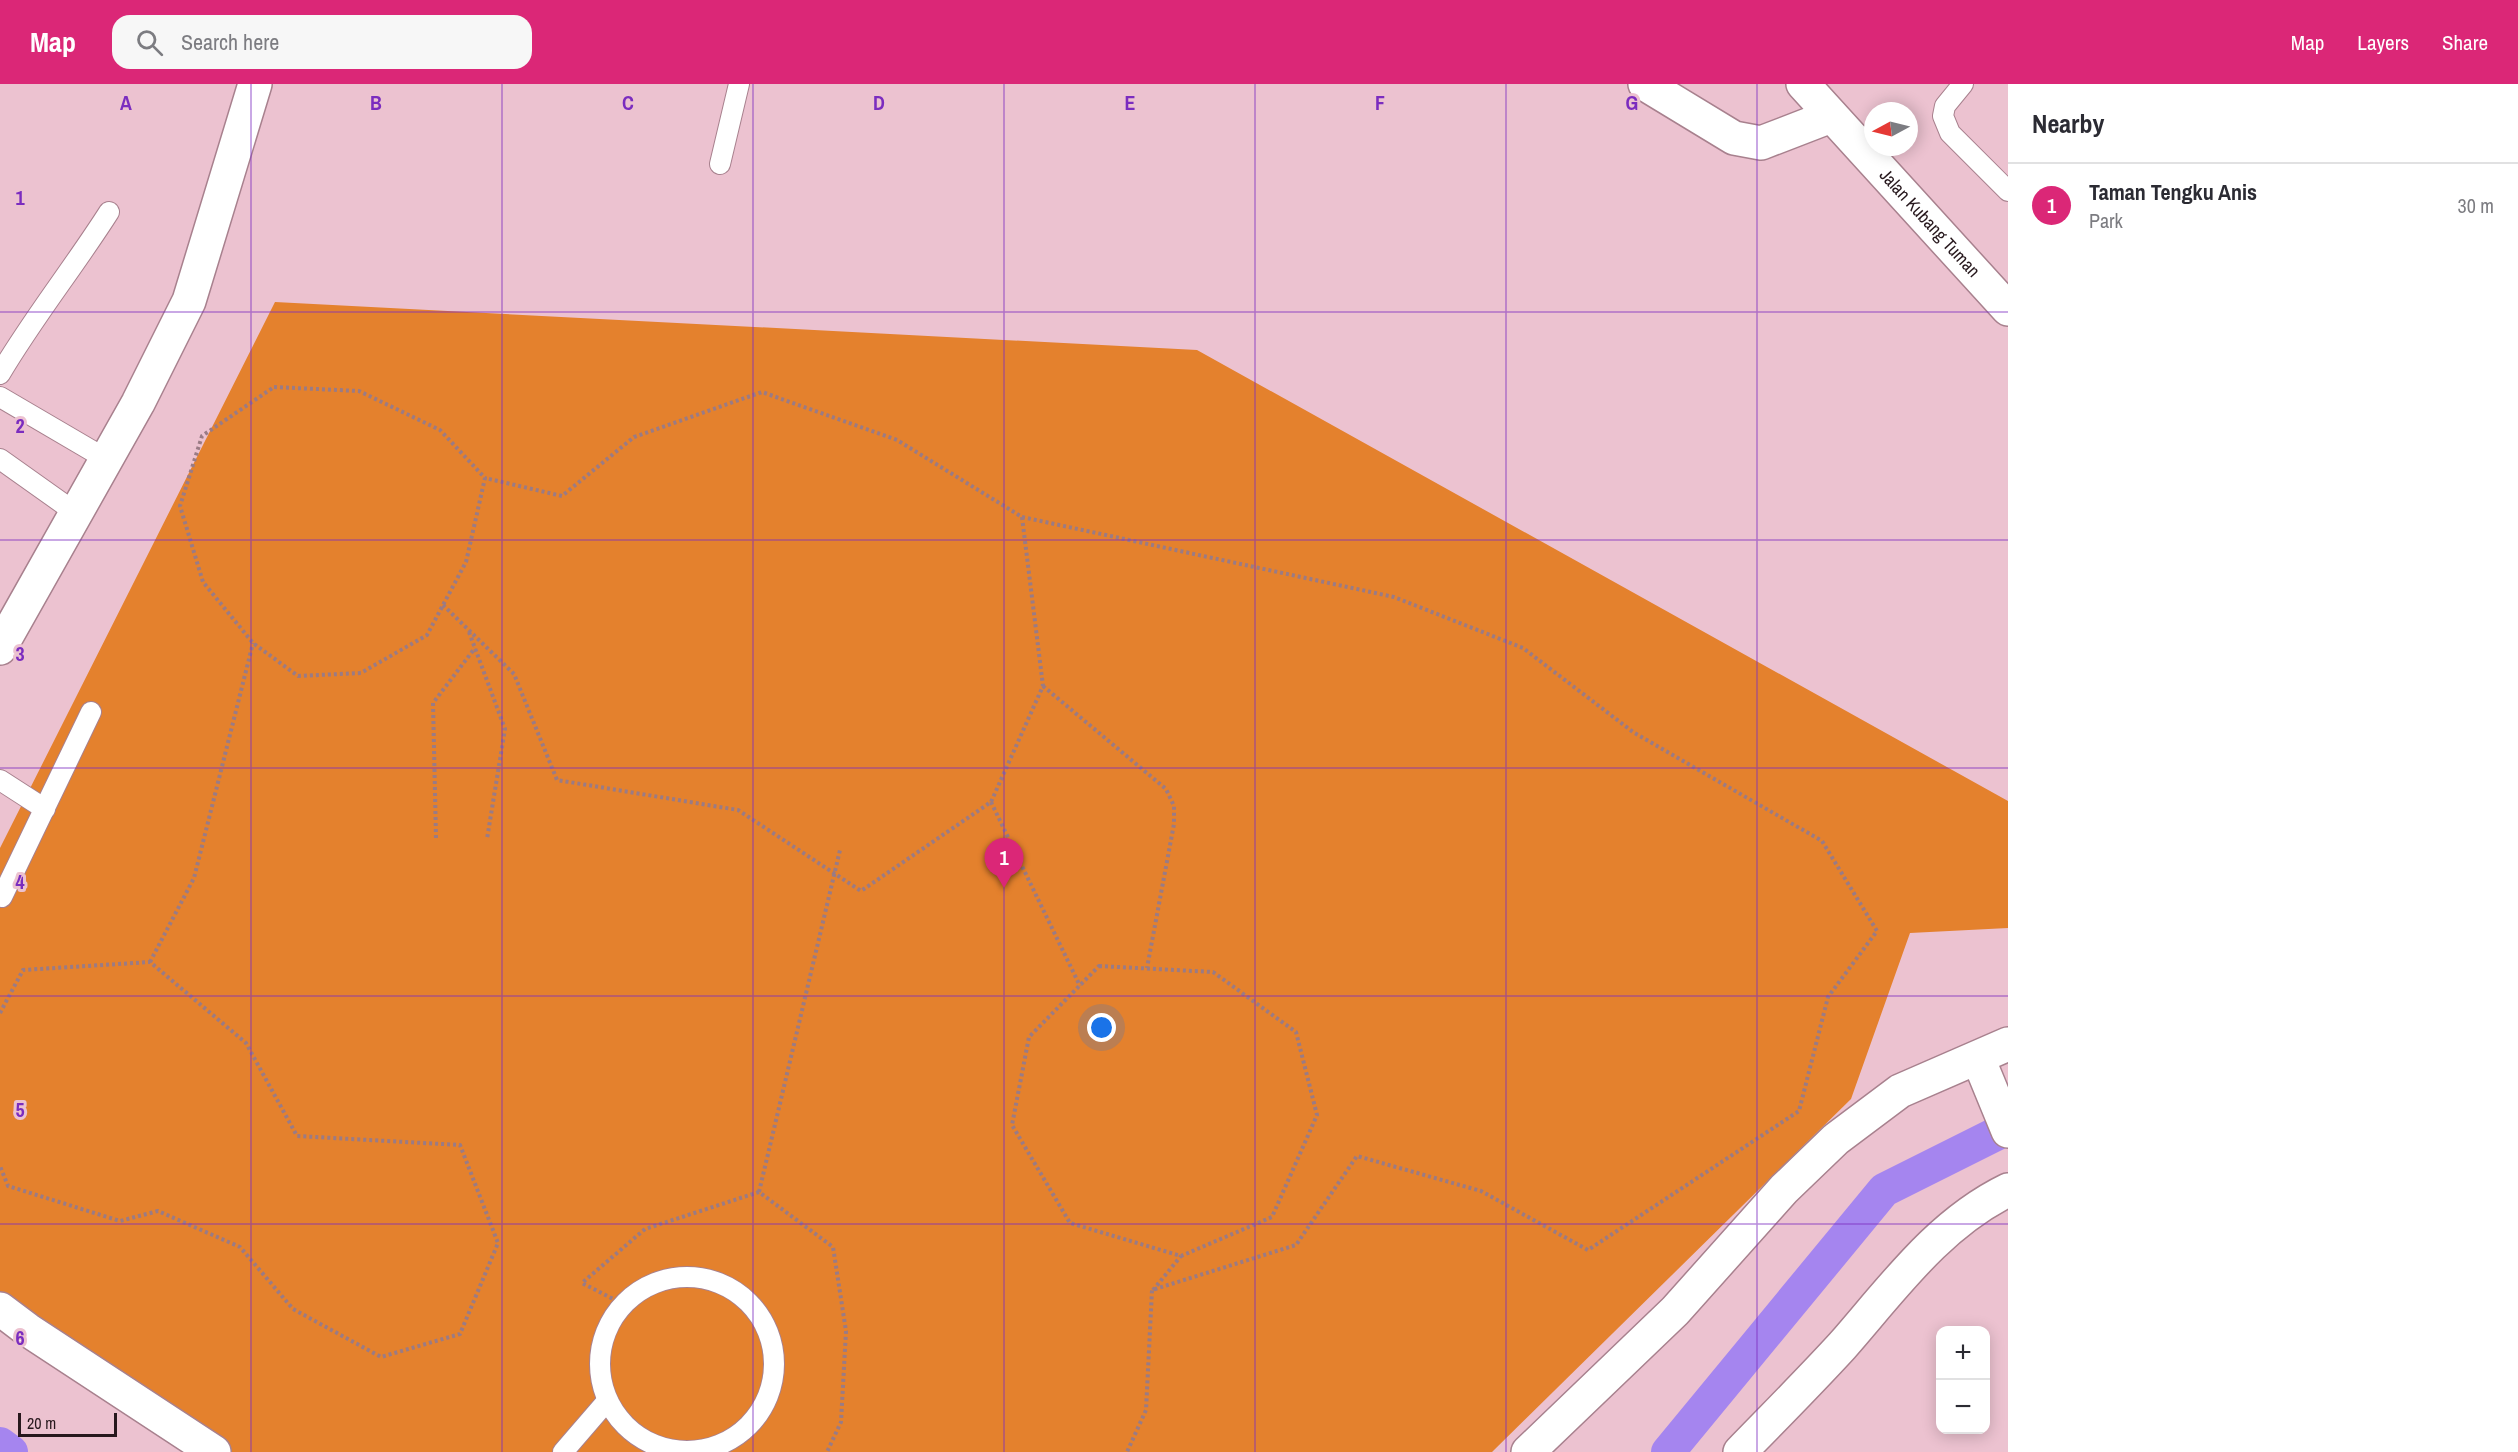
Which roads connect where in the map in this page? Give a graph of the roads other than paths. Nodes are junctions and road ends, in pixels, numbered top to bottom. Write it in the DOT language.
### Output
graph roads {
  1 [pos="255,84"];
  2 [pos="739,84"];
  3 [pos="1645,84"];
  4 [pos="1803,84"];
  5 [pos="1964,84"];
  6 [pos="1832,116"];
  7 [pos="720,164"];
  8 [pos="2008,190"];
  9 [pos="109,212"];
  10 [pos="2008,309"];
  11 [pos="0,374"];
  12 [pos="0,397"];
  13 [pos="0,459"];
  14 [pos="106,459"];
  15 [pos="76,513"];
  16 [pos="0,648"];
  17 [pos="91,712"];
  18 [pos="0,780"];
  19 [pos="45,809"];
  20 [pos="2,897"];
  21 [pos="2008,1044"];
  22 [pos="1978,1060"];
  23 [pos="2008,1131"];
  24 [pos="2008,1190"];
  25 [pos="0,1309"];
  26 [pos="608,1401"];
  27 [pos="214,1452"];
  28 [pos="563,1452"];
  29 [pos="1528,1452"];
  30 [pos="1740,1452"];
  1 -- 14 [label="street"];
  2 -- 7 [label="lane"];
  3 -- 6 [label="street"];
  4 -- 6 [label="street, Jalan Kubang Tuman"];
  5 -- 8 [label="lane"];
  6 -- 10 [label="street, Jalan Kubang Tuman"];
  9 -- 11 [label="lane"];
  12 -- 14 [label="lane"];
  13 -- 15 [label="lane"];
  14 -- 15 [label="street"];
  15 -- 16 [label="street"];
  17 -- 19 [label="lane"];
  18 -- 19 [label="lane"];
  19 -- 20 [label="lane"];
  21 -- 22 [label="street"];
  22 -- 23 [label="street"];
  22 -- 29 [label="street"];
  24 -- 30 [label="street"];
  25 -- 27 [label="street"];
  26 -- 26 [label="lane"];
  26 -- 28 [label="lane"];
}
